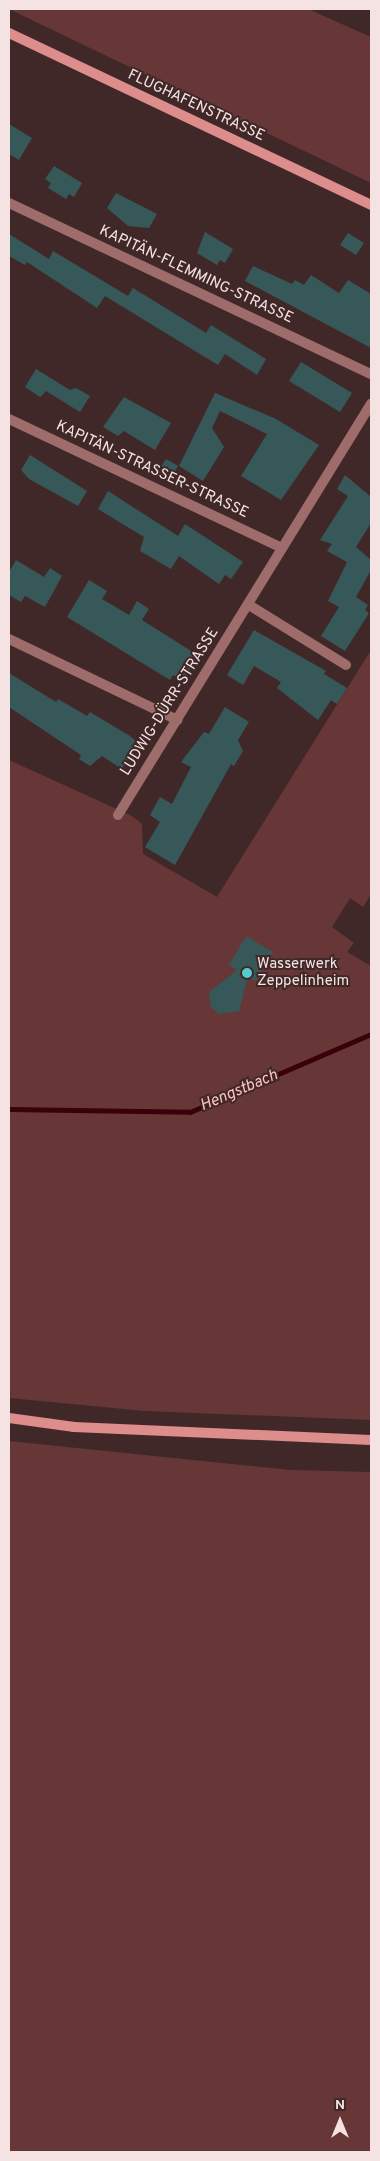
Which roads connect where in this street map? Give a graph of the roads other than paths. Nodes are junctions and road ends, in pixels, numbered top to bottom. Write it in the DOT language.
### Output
graph roads {
  1 [pos="9,33"];
  2 [pos="9,203"];
  3 [pos="371,205"];
  4 [pos="371,374"];
  5 [pos="371,404"];
  6 [pos="9,419"];
  7 [pos="282,548"];
  8 [pos="248,605"];
  9 [pos="9,639"];
  10 [pos="346,665"];
  11 [pos="177,720"];
  12 [pos="118,816"];
  13 [pos="9,1418"];
  14 [pos="371,1440"];
  1 -- 3 [label="street, FLUGHAFENSTRASSE"];
  2 -- 4 [label="street, KAPITÄN-FLEMMING-STRASSE"];
  5 -- 7 [label="street, LUDWIG-DÜRR-STRASSE"];
  6 -- 7 [label="street, KAPITÄN-STRASSER-STRASSE"];
  7 -- 8 [label="street, LUDWIG-DÜRR-STRASSE"];
  8 -- 10 [label="street"];
  8 -- 11 [label="street, LUDWIG-DÜRR-STRASSE"];
  9 -- 11 [label="street"];
  11 -- 12 [label="street, LUDWIG-DÜRR-STRASSE"];
  13 -- 14 [label="street"];
}
